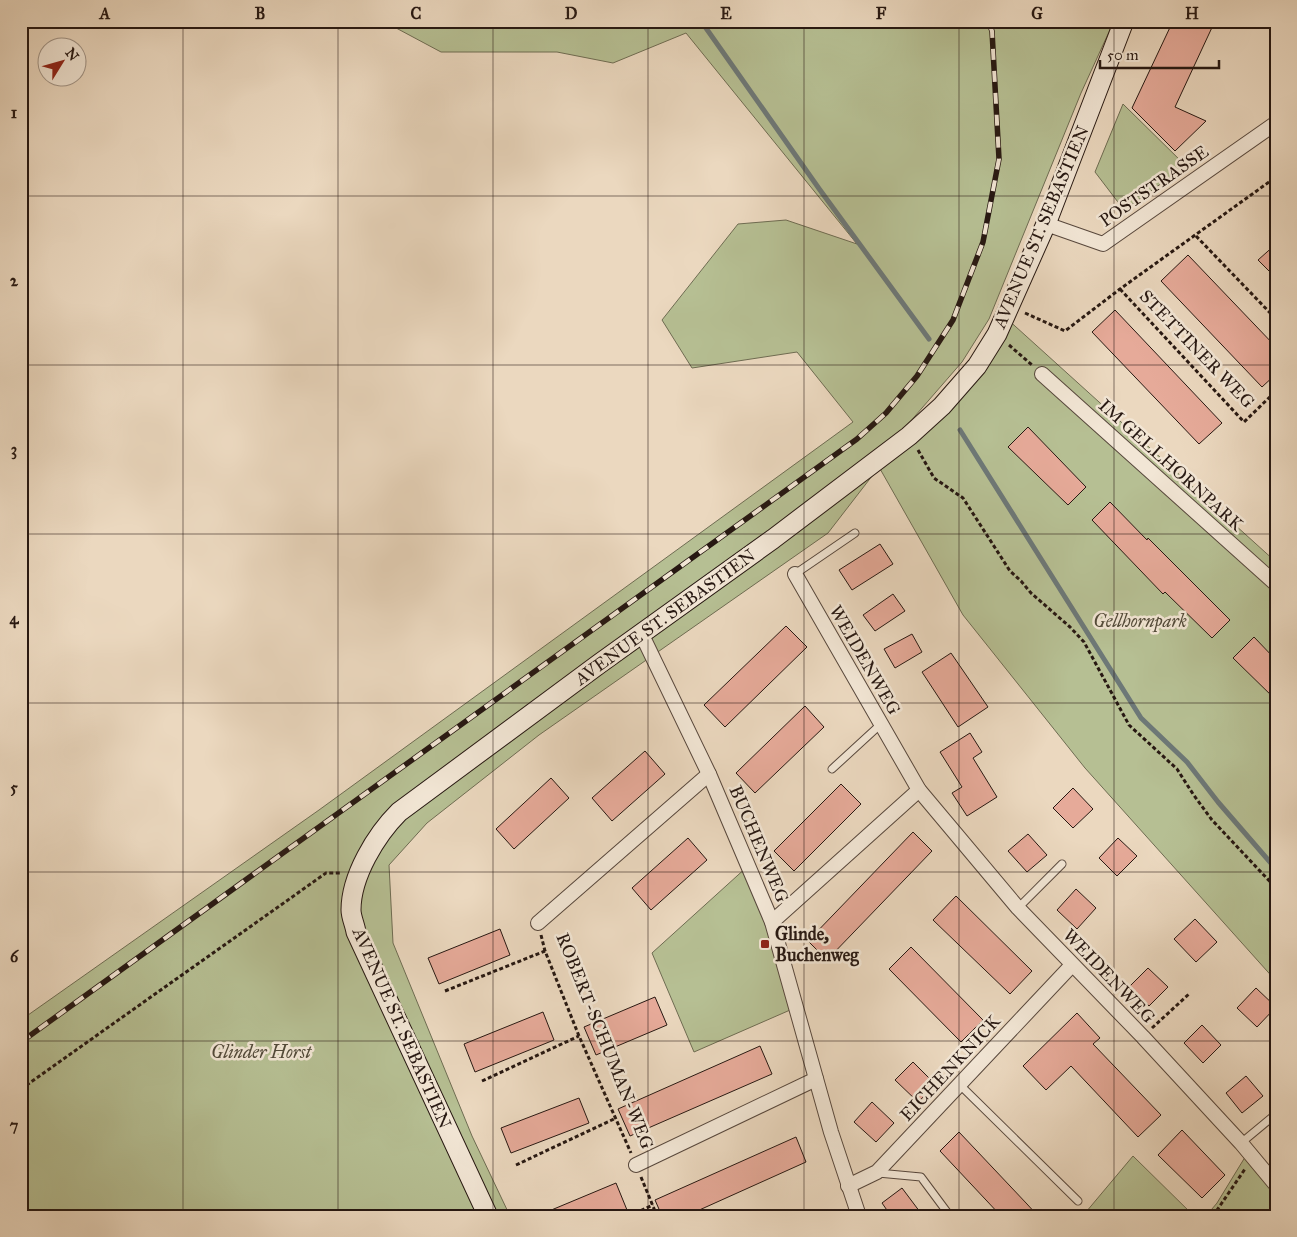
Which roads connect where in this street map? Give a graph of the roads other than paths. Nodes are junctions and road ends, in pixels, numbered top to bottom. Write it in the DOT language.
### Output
graph roads {
  1 [pos="1124,21"];
  2 [pos="1276,123"];
  3 [pos="1046,224"];
  4 [pos="1042,374"];
  5 [pos="855,533"];
  6 [pos="795,574"];
  7 [pos="1276,584"];
  8 [pos="641,633"];
  9 [pos="881,724"];
  10 [pos="832,769"];
  11 [pos="709,774"];
  12 [pos="918,790"];
  13 [pos="1062,864"];
  14 [pos="1018,908"];
  15 [pos="772,922"];
  16 [pos="538,923"];
  17 [pos="1072,965"];
  18 [pos="816,1079"];
  19 [pos="960,1085"];
  20 [pos="1276,1114"];
  21 [pos="1241,1143"];
  22 [pos="636,1165"];
  23 [pos="877,1172"];
  24 [pos="1276,1185"];
  25 [pos="848,1186"];
  26 [pos="1078,1201"];
  27 [pos="488,1216"];
  28 [pos="859,1216"];
  29 [pos="950,1216"];
  1 -- 3 [label="main road, AVENUE ST. SEBASTIEN"];
  2 -- 3 [label="street, POSTSTRASSE"];
  3 -- 8 [label="main road, AVENUE ST. SEBASTIEN"];
  4 -- 7 [label="street, IM GELLHORNPARK"];
  5 -- 6 [label="lane"];
  6 -- 9 [label="street, WEIDENWEG"];
  8 -- 11 [label="street, BUCHENWEG"];
  8 -- 27 [label="main road, AVENUE ST. SEBASTIEN"];
  9 -- 10 [label="lane"];
  9 -- 12 [label="street, WEIDENWEG"];
  11 -- 15 [label="street, BUCHENWEG"];
  11 -- 16 [label="street, ROBERT-SCHUMAN-WEG"];
  12 -- 14 [label="street, WEIDENWEG"];
  12 -- 15 [label="street"];
  13 -- 14 [label="lane"];
  14 -- 17 [label="street, WEIDENWEG"];
  15 -- 18 [label="street, BUCHENWEG"];
  17 -- 19 [label="street, EICHENKNICK"];
  17 -- 21 [label="street, WEIDENWEG"];
  18 -- 22 [label="street"];
  18 -- 25 [label="street, BUCHENWEG"];
  19 -- 23 [label="street, EICHENKNICK"];
  19 -- 26 [label="lane"];
  20 -- 21 [label="lane"];
  21 -- 24 [label="street, WEIDENWEG"];
  23 -- 25 [label="street, EICHENKNICK"];
  23 -- 29 [label="lane"];
  25 -- 28 [label="street, BUCHENWEG"];
}
